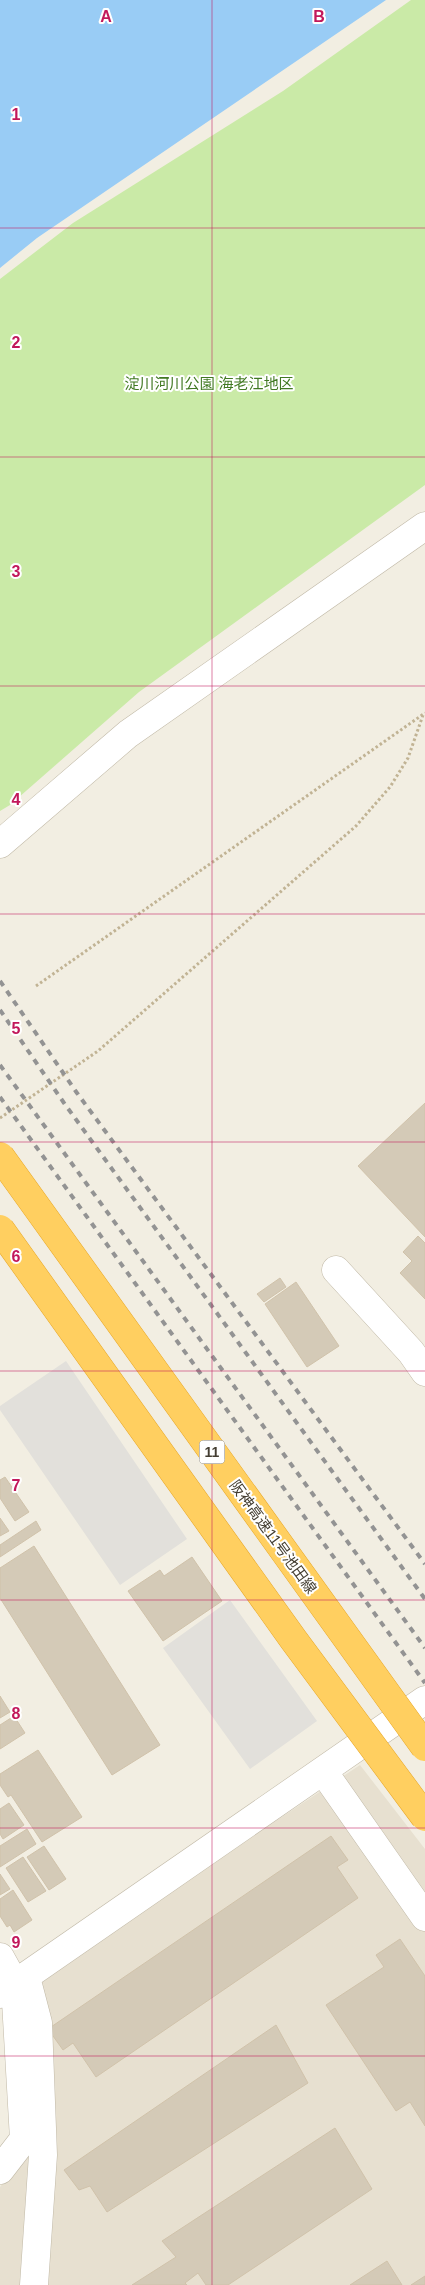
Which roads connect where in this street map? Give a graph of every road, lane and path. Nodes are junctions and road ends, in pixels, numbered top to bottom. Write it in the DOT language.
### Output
graph roads {
  1 [pos="425,526"];
  2 [pos="424,714"];
  3 [pos="0,844"];
  4 [pos="36,986"];
  5 [pos="0,1118"];
  6 [pos="0,1156"];
  7 [pos="0,1229"];
  8 [pos="336,1270"];
  9 [pos="425,1372"];
  10 [pos="425,1700"];
  11 [pos="425,1747"];
  12 [pos="323,1770"];
  13 [pos="425,1817"];
  14 [pos="425,1917"];
  15 [pos="0,1957"];
  16 [pos="14,1985"];
  17 [pos="0,2170"];
  18 [pos="34,2285"];
  1 -- 3 [label="street"];
  2 -- 4 [label="path"];
  2 -- 5 [label="path"];
  6 -- 11 [label="highway, 阪神高速11号池田線 / 11, bridge"];
  7 -- 13 [label="highway, bridge"];
  8 -- 9 [label="street"];
  10 -- 12 [label="street"];
  12 -- 14 [label="street"];
  12 -- 16 [label="street"];
  15 -- 16 [label="street"];
  16 -- 17 [label="street"];
  16 -- 18 [label="street"];
}
